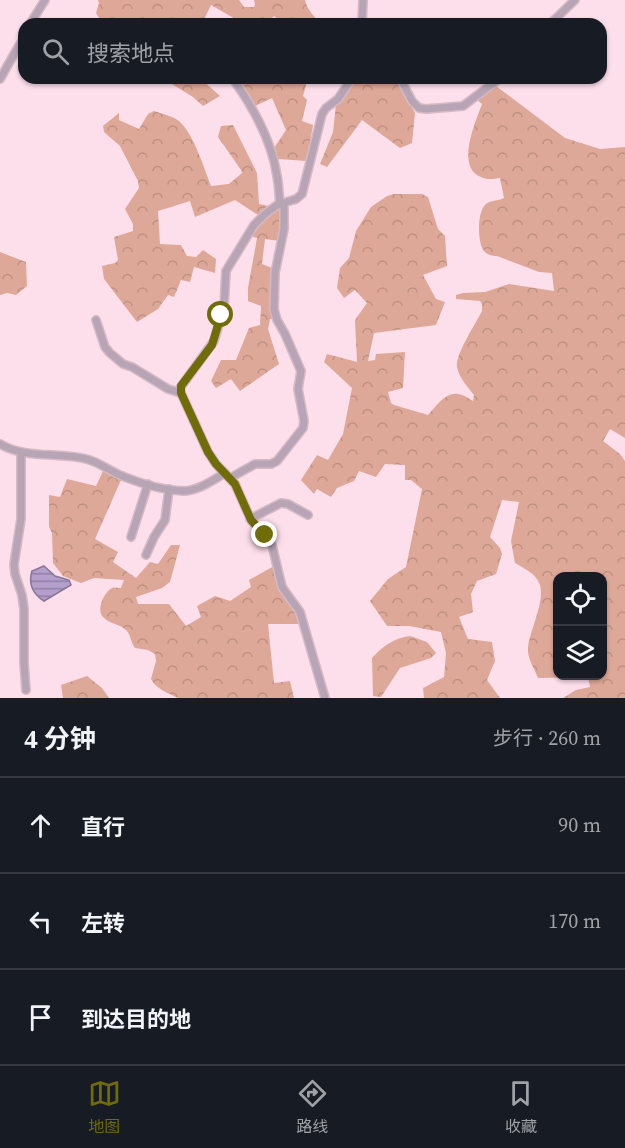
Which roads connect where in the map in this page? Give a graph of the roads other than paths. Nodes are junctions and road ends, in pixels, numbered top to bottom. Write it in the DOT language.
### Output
graph roads {
  1 [pos="45,0"];
  2 [pos="363,0"];
  3 [pos="575,0"];
  4 [pos="34,18"];
  5 [pos="362,18"];
  6 [pos="556,18"];
  7 [pos="18,46"];
  8 [pos="0,79"];
  9 [pos="235,84"];
  10 [pos="348,84"];
  11 [pos="403,84"];
  12 [pos="492,84"];
  13 [pos="282,204"];
  14 [pos="96,320"];
  15 [pos="181,393"];
  16 [pos="0,444"];
  17 [pos="21,452"];
  18 [pos="228,475"];
  19 [pos="148,484"];
  20 [pos="168,489"];
  21 [pos="308,515"];
  22 [pos="250,519"];
  23 [pos="131,537"];
  24 [pos="146,555"];
  25 [pos="26,690"];
  26 [pos="325,698"];
  1 -- 4 [label="street"];
  2 -- 5 [label="street"];
  3 -- 6 [label="street"];
  7 -- 8 [label="street"];
  9 -- 13 [label="street"];
  10 -- 13 [label="street"];
  11 -- 12 [label="street"];
  13 -- 15 [label="street"];
  13 -- 18 [label="street"];
  14 -- 15 [label="street"];
  15 -- 18 [label="street"];
  16 -- 17 [label="street"];
  17 -- 19 [label="street"];
  17 -- 25 [label="street"];
  18 -- 20 [label="street"];
  18 -- 22 [label="street"];
  19 -- 20 [label="street"];
  19 -- 23 [label="street"];
  20 -- 24 [label="street"];
  21 -- 22 [label="street"];
  22 -- 26 [label="street"];
}
